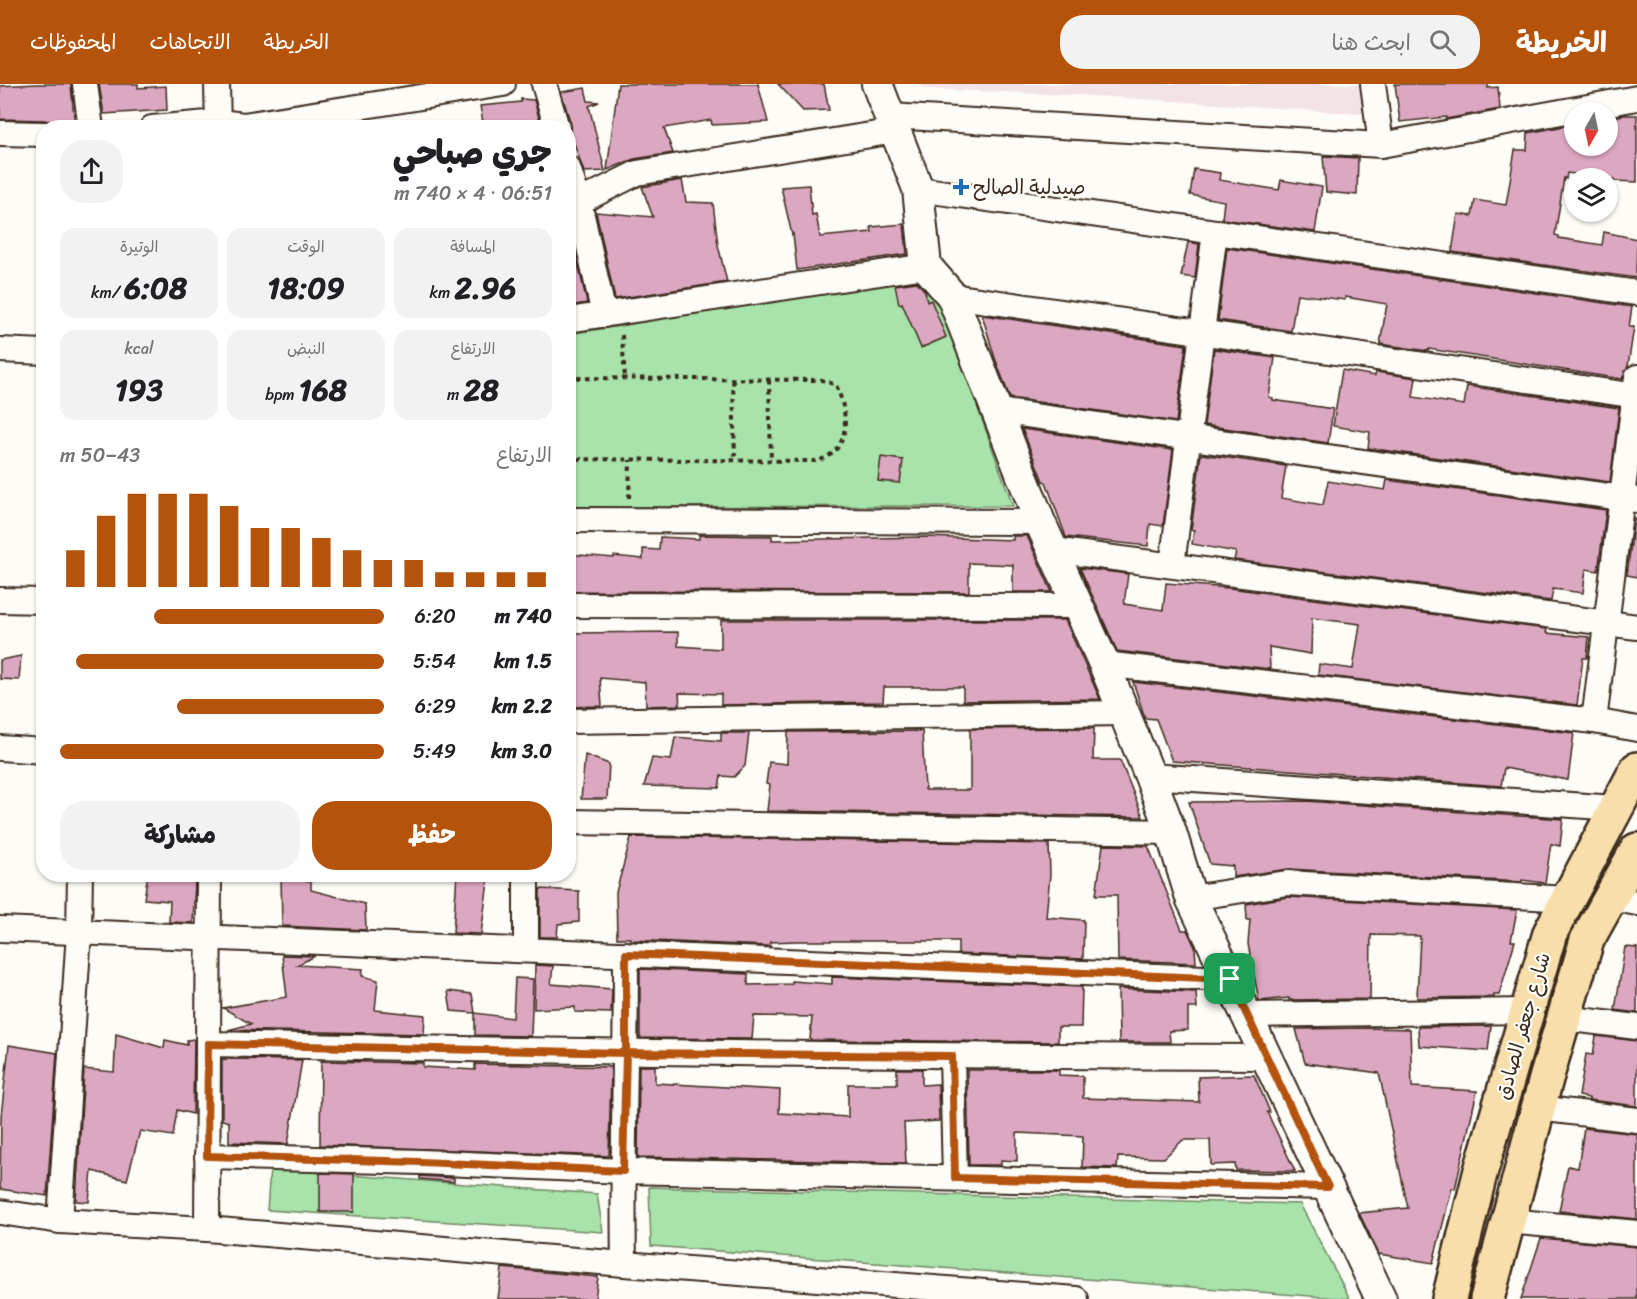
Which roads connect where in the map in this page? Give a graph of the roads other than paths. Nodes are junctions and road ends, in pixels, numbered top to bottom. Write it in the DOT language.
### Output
graph roads {
  1 [pos="85,84"];
  2 [pos="218,84"];
  3 [pos="503,84"];
  4 [pos="544,84"];
  5 [pos="877,84"];
  6 [pos="1373,84"];
  7 [pos="1637,98"];
  8 [pos="90,120"];
  9 [pos="218,120"];
  10 [pos="276,120"];
  11 [pos="555,120"];
  12 [pos="892,124"];
  13 [pos="0,132"];
  14 [pos="36,134"];
  15 [pos="1381,145"];
  16 [pos="918,189"];
  17 [pos="576,202"];
  18 [pos="576,209"];
  19 [pos="1215,232"];
  20 [pos="926,266"];
  21 [pos="1637,293"];
  22 [pos="952,296"];
  23 [pos="612,314"];
  24 [pos="576,319"];
  25 [pos="1200,332"];
  26 [pos="0,350"];
  27 [pos="36,352"];
  28 [pos="1636,389"];
  29 [pos="997,411"];
  30 [pos="1187,438"];
  31 [pos="1629,499"];
  32 [pos="576,520"];
  33 [pos="1040,522"];
  34 [pos="1053,550"];
  35 [pos="1172,566"];
  36 [pos="0,600"];
  37 [pos="36,601"];
  38 [pos="576,605"];
  39 [pos="1077,606"];
  40 [pos="1606,623"];
  41 [pos="1637,627"];
  42 [pos="1104,664"];
  43 [pos="1124,713"];
  44 [pos="576,721"];
  45 [pos="1594,721"];
  46 [pos="1637,729"];
  47 [pos="0,748"];
  48 [pos="36,750"];
  49 [pos="1637,769"];
  50 [pos="1150,776"];
  51 [pos="1616,808"];
  52 [pos="576,822"];
  53 [pos="1171,832"];
  54 [pos="1637,850"];
  55 [pos="80,882"];
  56 [pos="209,882"];
  57 [pos="526,882"];
  58 [pos="1191,898"];
  59 [pos="1568,899"];
  60 [pos="1624,900"];
  61 [pos="0,929"];
  62 [pos="79,932"];
  63 [pos="209,937"];
  64 [pos="526,950"];
  65 [pos="626,954"];
  66 [pos="1230,979"];
  67 [pos="1527,1011"];
  68 [pos="1246,1015"];
  69 [pos="1564,1018"];
  70 [pos="1637,1027"];
  71 [pos="208,1044"];
  72 [pos="626,1053"];
  73 [pos="952,1056"];
  74 [pos="1266,1057"];
  75 [pos="1538,1108"];
  76 [pos="1637,1120"];
  77 [pos="207,1156"];
  78 [pos="623,1171"];
  79 [pos="955,1178"];
  80 [pos="1328,1187"];
  81 [pos="0,1212"];
  82 [pos="60,1221"];
  83 [pos="1508,1221"];
  84 [pos="207,1229"];
  85 [pos="1637,1233"];
  86 [pos="624,1264"];
  87 [pos="1076,1299"];
  88 [pos="1381,1299"];
  89 [pos="1449,1299"];
  90 [pos="1487,1299"];
  1 -- 8 [label="street"];
  2 -- 9 [label="street"];
  3 -- 10 [label="street"];
  4 -- 11 [label="street"];
  5 -- 12 [label="street"];
  6 -- 15 [label="street"];
  7 -- 15 [label="street"];
  12 -- 15 [label="street"];
  12 -- 16 [label="street"];
  12 -- 17 [label="street"];
  13 -- 14 [label="street"];
  16 -- 19 [label="street"];
  16 -- 20 [label="street"];
  18 -- 23 [label="street"];
  19 -- 21 [label="street"];
  19 -- 25 [label="street"];
  20 -- 22 [label="street"];
  20 -- 23 [label="street"];
  22 -- 25 [label="street"];
  22 -- 29 [label="street"];
  23 -- 24 [label="street"];
  25 -- 28 [label="street"];
  25 -- 30 [label="street"];
  26 -- 27 [label="street"];
  28 -- 31 [label="street"];
  29 -- 30 [label="street"];
  29 -- 33 [label="street"];
  30 -- 31 [label="street"];
  30 -- 35 [label="street"];
  31 -- 40 [label="street"];
  32 -- 33 [label="street"];
  33 -- 34 [label="street"];
  34 -- 35 [label="street"];
  34 -- 39 [label="street"];
  35 -- 40 [label="street"];
  36 -- 37 [label="street"];
  38 -- 39 [label="street"];
  39 -- 42 [label="street"];
  40 -- 41 [label="street"];
  40 -- 45 [label="street"];
  42 -- 43 [label="street"];
  42 -- 45 [label="street"];
  43 -- 44 [label="street"];
  43 -- 50 [label="street"];
  45 -- 46 [label="street"];
  47 -- 48 [label="street"];
  49 -- 51 [label="main road, شارع جعفر الصادق"];
  50 -- 51 [label="street"];
  50 -- 53 [label="street"];
  51 -- 59 [label="main road, شارع جعفر الصادق"];
  52 -- 53 [label="street"];
  53 -- 58 [label="street"];
  54 -- 60 [label="main road, شارع جعفر الصادق"];
  55 -- 62 [label="street"];
  56 -- 63 [label="street"];
  57 -- 64 [label="street"];
  58 -- 59 [label="street"];
  58 -- 66 [label="street"];
  59 -- 67 [label="main road, شارع جعفر الصادق"];
  60 -- 69 [label="main road, شارع جعفر الصادق"];
  61 -- 62 [label="street"];
  62 -- 63 [label="street"];
  62 -- 82 [label="street"];
  63 -- 64 [label="street"];
  63 -- 71 [label="street"];
  64 -- 65 [label="street"];
  65 -- 66 [label="street"];
  65 -- 72 [label="street"];
  66 -- 68 [label="street"];
  67 -- 68 [label="street"];
  67 -- 89 [label="main road, شارع جعفر الصادق"];
  68 -- 74 [label="street"];
  69 -- 70 [label="street"];
  69 -- 75 [label="main road, شارع جعفر الصادق"];
  71 -- 72 [label="street"];
  71 -- 77 [label="street"];
  72 -- 73 [label="street"];
  72 -- 78 [label="street"];
  73 -- 74 [label="street"];
  73 -- 79 [label="street"];
  74 -- 80 [label="street"];
  75 -- 76 [label="street"];
  75 -- 83 [label="main road, شارع جعفر الصادق"];
  77 -- 78 [label="street"];
  77 -- 84 [label="street"];
  78 -- 79 [label="street"];
  78 -- 86 [label="street"];
  79 -- 80 [label="street"];
  80 -- 88 [label="street"];
  81 -- 82 [label="street"];
  82 -- 84 [label="street"];
  83 -- 85 [label="street"];
  83 -- 90 [label="main road, شارع جعفر الصادق"];
  84 -- 86 [label="street"];
  86 -- 87 [label="street"];
}
